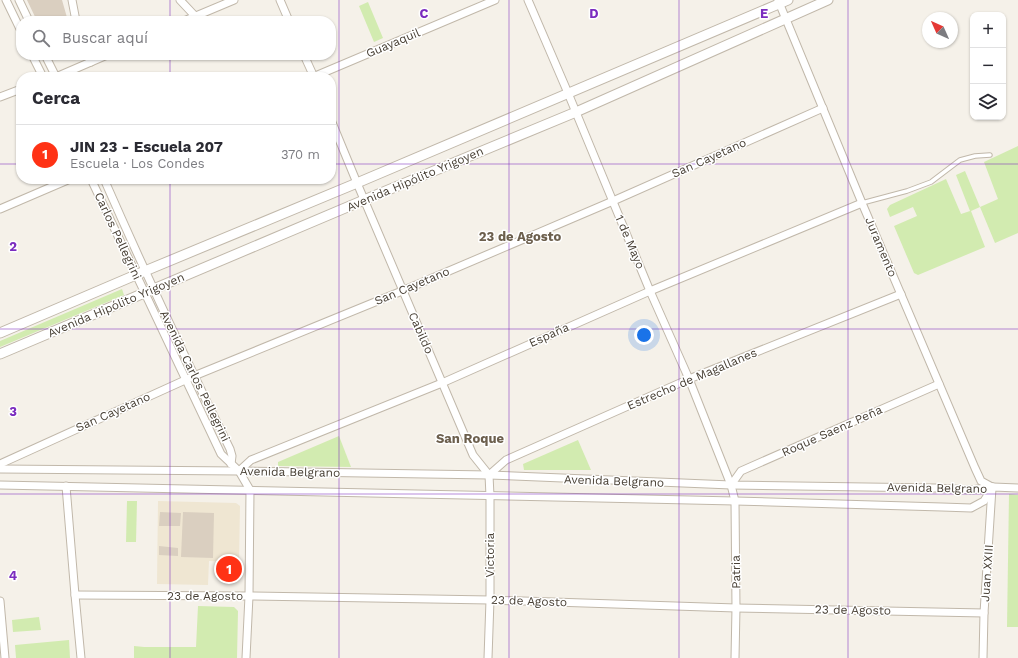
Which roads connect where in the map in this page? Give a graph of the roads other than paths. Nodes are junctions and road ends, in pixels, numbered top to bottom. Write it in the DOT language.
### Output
graph roads {
  1 [pos="6,0"];
  2 [pos="19,0"];
  3 [pos="72,0"];
  4 [pos="180,0"];
  5 [pos="234,0"];
  6 [pos="280,0"];
  7 [pos="495,0"];
  8 [pos="528,0"];
  9 [pos="828,0"];
  10 [pos="782,1"];
  11 [pos="223,2"];
  12 [pos="27,16"];
  13 [pos="75,16"];
  14 [pos="195,16"];
  15 [pos="287,16"];
  16 [pos="786,19"];
  17 [pos="16,21"];
  18 [pos="34,60"];
  19 [pos="48,60"];
  20 [pos="96,60"];
  21 [pos="306,60"];
  22 [pos="91,62"];
  23 [pos="40,72"];
  24 [pos="54,72"];
  25 [pos="68,72"];
  26 [pos="311,72"];
  27 [pos="325,72"];
  28 [pos="16,91"];
  29 [pos="568,93"];
  30 [pos="0,97"];
  31 [pos="823,108"];
  32 [pos="576,112"];
  33 [pos="336,133"];
  34 [pos="990,155"];
  35 [pos="356,183"];
  36 [pos="58,184"];
  37 [pos="94,184"];
  38 [pos="106,184"];
  39 [pos="364,200"];
  40 [pos="613,201"];
  41 [pos="862,203"];
  42 [pos="0,209"];
  43 [pos="141,273"];
  44 [pos="153,289"];
  45 [pos="402,291"];
  46 [pos="650,291"];
  47 [pos="144,293"];
  48 [pos="901,294"];
  49 [pos="0,333"];
  50 [pos="0,354"];
  51 [pos="194,376"];
  52 [pos="689,379"];
  53 [pos="185,380"];
  54 [pos="442,383"];
  55 [pos="939,384"];
  56 [pos="0,464"];
  57 [pos="231,464"];
  58 [pos="0,469"];
  59 [pos="239,471"];
  60 [pos="489,475"];
  61 [pos="0,485"];
  62 [pos="731,485"];
  63 [pos="66,486"];
  64 [pos="992,487"];
  65 [pos="1018,488"];
  66 [pos="250,490"];
  67 [pos="490,496"];
  68 [pos="735,501"];
  69 [pos="75,596"];
  70 [pos="249,596"];
  71 [pos="0,600"];
  72 [pos="490,600"];
  73 [pos="736,608"];
  74 [pos="984,613"];
  75 [pos="4,658"];
  76 [pos="81,658"];
  77 [pos="246,658"];
  78 [pos="488,658"];
  79 [pos="735,658"];
  80 [pos="983,658"];
  1 -- 17 [label="street"];
  2 -- 12 [label="street"];
  3 -- 13 [label="street"];
  4 -- 14 [label="street"];
  5 -- 11 [label="street"];
  6 -- 15 [label="street"];
  7 -- 27 [label="street, Guayaquil"];
  8 -- 29 [label="street, 1 de Mayo"];
  9 -- 16 [label="street, Avenida Hipólito Yrigoyen"];
  10 -- 16 [label="street, Juramento"];
  10 -- 29 [label="street, Avenida Hipólito Yrigoyen"];
  11 -- 14 [label="street"];
  16 -- 31 [label="street, Juramento"];
  16 -- 32 [label="street, Avenida Hipólito Yrigoyen"];
  18 -- 23 [label="street"];
  19 -- 24 [label="street"];
  20 -- 22 [label="street"];
  21 -- 26 [label="street"];
  22 -- 25 [label="street"];
  28 -- 30 [label="street"];
  29 -- 32 [label="street, 1 de Mayo"];
  29 -- 35 [label="street, Avenida Hipólito Yrigoyen"];
  31 -- 40 [label="street, San Cayetano"];
  31 -- 41 [label="street, Juramento"];
  32 -- 39 [label="street, Avenida Hipólito Yrigoyen"];
  32 -- 40 [label="street, 1 de Mayo"];
  33 -- 35 [label="street, Cabildo"];
  34 -- 41 [label="lane"];
  35 -- 39 [label="street, Cabildo"];
  35 -- 43 [label="street, Avenida Hipólito Yrigoyen"];
  36 -- 42 [label="street"];
  37 -- 43 [label="street, Carlos Pellegrini"];
  38 -- 43 [label="street, Carlos Pellegrini"];
  39 -- 44 [label="street, Avenida Hipólito Yrigoyen"];
  39 -- 45 [label="street, Cabildo"];
  40 -- 45 [label="street, San Cayetano"];
  40 -- 46 [label="street, 1 de Mayo"];
  41 -- 46 [label="street, España"];
  41 -- 48 [label="street, Juramento"];
  43 -- 44 [label="street, Carlos Pellegrini"];
  43 -- 47 [label="street, Carlos Pellegrini"];
  43 -- 49 [label="street, Avenida Hipólito Yrigoyen"];
  44 -- 47 [label="street, Avenida Hipólito Yrigoyen"];
  44 -- 51 [label="street, Avenida Carlos Pellegrini"];
  45 -- 51 [label="street, San Cayetano"];
  45 -- 54 [label="street, Cabildo"];
  46 -- 52 [label="street, 1 de Mayo"];
  46 -- 54 [label="street, España"];
  47 -- 50 [label="street, Avenida Hipólito Yrigoyen"];
  47 -- 53 [label="street, Avenida Carlos Pellegrini"];
  48 -- 52 [label="street, Estrecho de Magallanes"];
  48 -- 55 [label="street, Juramento"];
  51 -- 53 [label="street, San Cayetano"];
  51 -- 57 [label="street, Avenida Carlos Pellegrini"];
  52 -- 60 [label="street, Estrecho de Magallanes"];
  52 -- 62 [label="street, 1 de Mayo"];
  53 -- 56 [label="street, San Cayetano"];
  53 -- 57 [label="street, Avenida Carlos Pellegrini"];
  54 -- 59 [label="street, España"];
  54 -- 60 [label="street, Cabildo"];
  55 -- 62 [label="street, Roque Saenz Peña"];
  55 -- 64 [label="street, Juramento"];
  57 -- 59 [label="street, Avenida Carlos Pellegrini"];
  58 -- 59 [label="street, Avenida Belgrano"];
  59 -- 60 [label="street, Avenida Belgrano"];
  59 -- 66 [label="street, Avenida Carlos Pellegrini"];
  60 -- 62 [label="street, Avenida Belgrano"];
  60 -- 67 [label="street, Victoria"];
  61 -- 63 [label="street, Avenida Belgrano"];
  62 -- 64 [label="street, Avenida Belgrano"];
  62 -- 68 [label="street, Patria"];
  63 -- 66 [label="street, Avenida Belgrano"];
  63 -- 69 [label="street"];
  64 -- 65 [label="street"];
  64 -- 68 [label="street, Avenida Belgrano"];
  64 -- 74 [label="street, Juan XXIII"];
  66 -- 67 [label="street, Avenida Belgrano"];
  66 -- 70 [label="street"];
  67 -- 68 [label="street, Avenida Belgrano"];
  67 -- 72 [label="street, Victoria"];
  68 -- 73 [label="street, Patria"];
  69 -- 70 [label="street, 23 de Agosto"];
  69 -- 76 [label="street"];
  70 -- 72 [label="street, 23 de Agosto"];
  70 -- 77 [label="street"];
  71 -- 75 [label="street"];
  72 -- 73 [label="street, 23 de Agosto"];
  72 -- 78 [label="street, Victoria"];
  73 -- 74 [label="street, 23 de Agosto"];
  73 -- 79 [label="street, Patria"];
  74 -- 80 [label="street, Juan XXIII"];
}
